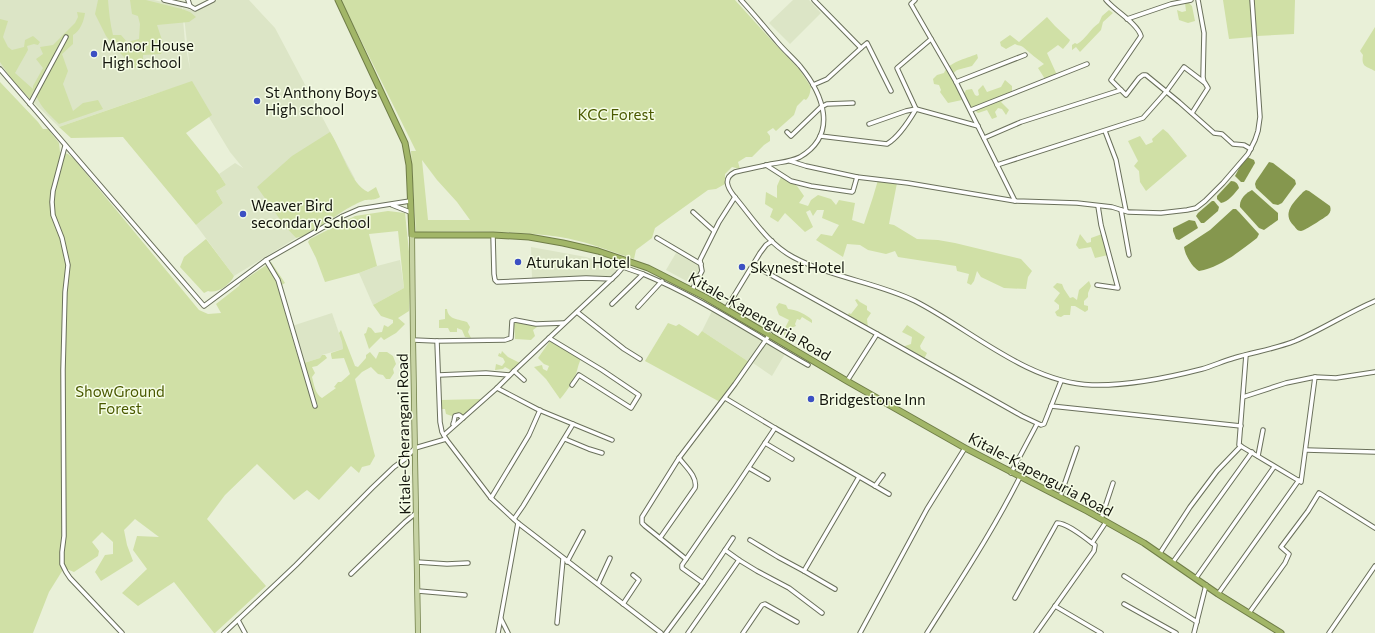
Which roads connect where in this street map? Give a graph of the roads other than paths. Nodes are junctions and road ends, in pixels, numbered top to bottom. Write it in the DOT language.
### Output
graph roads {
  1 [pos="164,0"];
  2 [pos="188,0"];
  3 [pos="213,0"];
  4 [pos="338,0"];
  5 [pos="742,0"];
  6 [pos="814,0"];
  7 [pos="915,0"];
  8 [pos="1106,0"];
  9 [pos="1191,0"];
  10 [pos="1198,0"];
  11 [pos="1252,0"];
  12 [pos="1171,2"];
  13 [pos="190,6"];
  14 [pos="1126,18"];
  15 [pos="66,37"];
  16 [pos="930,39"];
  17 [pos="862,48"];
  18 [pos="1025,55"];
  19 [pos="1087,64"];
  20 [pos="0,69"];
  21 [pos="956,82"];
  22 [pos="1205,82"];
  23 [pos="813,85"];
  24 [pos="1121,90"];
  25 [pos="891,91"];
  26 [pos="1166,92"];
  27 [pos="853,103"];
  28 [pos="30,104"];
  29 [pos="822,107"];
  30 [pos="916,109"];
  31 [pos="971,110"];
  32 [pos="1192,114"];
  33 [pos="869,124"];
  34 [pos="978,126"];
  35 [pos="1104,131"];
  36 [pos="787,132"];
  37 [pos="820,136"];
  38 [pos="984,138"];
  39 [pos="65,146"];
  40 [pos="1251,149"];
  41 [pos="790,161"];
  42 [pos="766,165"];
  43 [pos="997,165"];
  44 [pos="857,177"];
  45 [pos="735,197"];
  46 [pos="410,201"];
  47 [pos="1015,201"];
  48 [pos="391,204"];
  49 [pos="1098,206"];
  50 [pos="1121,210"];
  51 [pos="1126,211"];
  52 [pos="410,212"];
  53 [pos="693,212"];
  54 [pos="714,231"];
  55 [pos="412,234"];
  56 [pos="493,235"];
  57 [pos="658,238"];
  58 [pos="772,241"];
  59 [pos="1129,255"];
  60 [pos="266,260"];
  61 [pos="626,260"];
  62 [pos="702,265"];
  63 [pos="753,265"];
  64 [pos="623,267"];
  65 [pos="643,274"];
  66 [pos="664,276"];
  67 [pos="612,279"];
  68 [pos="661,281"];
  69 [pos="1098,285"];
  70 [pos="692,290"];
  71 [pos="1375,301"];
  72 [pos="612,304"];
  73 [pos="638,307"];
  74 [pos="726,309"];
  75 [pos="577,312"];
  76 [pos="565,323"];
  77 [pos="770,334"];
  78 [pos="877,334"];
  79 [pos="549,338"];
  80 [pos="412,340"];
  81 [pos="766,340"];
  82 [pos="437,341"];
  83 [pos="1246,355"];
  84 [pos="640,359"];
  85 [pos="808,365"];
  86 [pos="514,371"];
  87 [pos="1375,372"];
  88 [pos="439,375"];
  89 [pos="509,375"];
  90 [pos="1315,377"];
  91 [pos="524,380"];
  92 [pos="847,381"];
  93 [pos="1061,381"];
  94 [pos="572,386"];
  95 [pos="497,388"];
  96 [pos="1243,397"];
  97 [pos="725,398"];
  98 [pos="315,406"];
  99 [pos="1052,406"];
  100 [pos="540,410"];
  101 [pos="463,418"];
  102 [pos="452,424"];
  103 [pos="574,424"];
  104 [pos="1037,424"];
  105 [pos="1241,426"];
  106 [pos="775,428"];
  107 [pos="1263,430"];
  108 [pos="444,435"];
  109 [pos="446,439"];
  110 [pos="564,439"];
  111 [pos="612,440"];
  112 [pos="765,443"];
  113 [pos="1241,446"];
  114 [pos="415,448"];
  115 [pos="965,448"];
  116 [pos="1077,448"];
  117 [pos="1306,450"];
  118 [pos="1252,452"];
  119 [pos="1375,452"];
  120 [pos="602,453"];
  121 [pos="1258,456"];
  122 [pos="679,458"];
  123 [pos="792,459"];
  124 [pos="1274,467"];
  125 [pos="749,468"];
  126 [pos="1011,473"];
  127 [pos="883,475"];
  128 [pos="859,477"];
  129 [pos="1020,477"];
  130 [pos="768,479"];
  131 [pos="1299,480"];
  132 [pos="1113,483"];
  133 [pos="875,486"];
  134 [pos="889,494"];
  135 [pos="1060,497"];
  136 [pos="491,498"];
  137 [pos="416,513"];
  138 [pos="514,519"];
  139 [pos="1103,520"];
  140 [pos="518,523"];
  141 [pos="1375,528"];
  142 [pos="583,532"];
  143 [pos="660,538"];
  144 [pos="734,538"];
  145 [pos="750,540"];
  146 [pos="1092,543"];
  147 [pos="725,550"];
  148 [pos="1160,553"];
  149 [pos="610,558"];
  150 [pos="563,559"];
  151 [pos="686,560"];
  152 [pos="739,560"];
  153 [pos="417,562"];
  154 [pos="567,562"];
  155 [pos="1173,562"];
  156 [pos="468,563"];
  157 [pos="1375,566"];
  158 [pos="804,571"];
  159 [pos="351,574"];
  160 [pos="633,575"];
  161 [pos="1124,576"];
  162 [pos="1196,578"];
  163 [pos="703,583"];
  164 [pos="598,584"];
  165 [pos="1206,585"];
  166 [pos="835,589"];
  167 [pos="418,591"];
  168 [pos="1218,594"];
  169 [pos="465,595"];
  170 [pos="1015,598"];
  171 [pos="623,604"];
  172 [pos="1124,604"];
  173 [pos="1055,606"];
  174 [pos="822,613"];
  175 [pos="1249,613"];
  176 [pos="501,619"];
  177 [pos="238,620"];
  178 [pos="797,622"];
  179 [pos="1197,622"];
  180 [pos="557,623"];
  181 [pos="122,633"];
  182 [pos="224,633"];
  183 [pos="245,633"];
  184 [pos="418,633"];
  185 [pos="498,633"];
  186 [pos="508,633"];
  187 [pos="661,633"];
  188 [pos="666,633"];
  189 [pos="688,633"];
  190 [pos="743,633"];
  191 [pos="860,633"];
  192 [pos="926,633"];
  193 [pos="1036,633"];
  194 [pos="1101,633"];
  195 [pos="1176,633"];
  196 [pos="1194,633"];
  197 [pos="1281,633"];
  198 [pos="1329,633"];
  1 -- 13 [label="street"];
  2 -- 13 [label="street"];
  3 -- 13 [label="street"];
  4 -- 46 [label="highway"];
  5 -- 23 [label="street"];
  6 -- 17 [label="street"];
  7 -- 16 [label="street"];
  8 -- 14 [label="street"];
  9 -- 12 [label="street"];
  10 -- 22 [label="street"];
  11 -- 40 [label="street"];
  12 -- 14 [label="street"];
  14 -- 24 [label="street"];
  15 -- 28 [label="street"];
  16 -- 21 [label="street"];
  16 -- 30 [label="street"];
  17 -- 23 [label="street"];
  17 -- 25 [label="street"];
  18 -- 21 [label="street"];
  19 -- 31 [label="street"];
  20 -- 28 [label="street"];
  21 -- 31 [label="street"];
  22 -- 26 [label="street"];
  22 -- 32 [label="street"];
  23 -- 29 [label="street"];
  24 -- 26 [label="street"];
  24 -- 38 [label="street"];
  26 -- 32 [label="street"];
  26 -- 35 [label="street"];
  27 -- 29 [label="street"];
  28 -- 39 [label="street"];
  29 -- 36 [label="street"];
  29 -- 37 [label="street"];
  30 -- 33 [label="street"];
  30 -- 34 [label="street"];
  30 -- 37 [label="street"];
  31 -- 34 [label="street"];
  32 -- 40 [label="street"];
  34 -- 38 [label="street"];
  35 -- 43 [label="street"];
  35 -- 51 [label="street"];
  37 -- 41 [label="street"];
  38 -- 43 [label="street"];
  39 -- 60 [label="street"];
  39 -- 181 [label="street"];
  40 -- 51 [label="street"];
  41 -- 42 [label="street"];
  41 -- 44 [label="street"];
  42 -- 44 [label="street"];
  42 -- 45 [label="street"];
  43 -- 47 [label="street"];
  44 -- 47 [label="street"];
  45 -- 54 [label="street"];
  45 -- 58 [label="street"];
  46 -- 48 [label="street"];
  46 -- 52 [label="highway"];
  47 -- 49 [label="street"];
  48 -- 52 [label="street"];
  48 -- 60 [label="street"];
  49 -- 50 [label="street"];
  49 -- 69 [label="street"];
  50 -- 51 [label="street"];
  50 -- 59 [label="street"];
  52 -- 55 [label="highway"];
  53 -- 54 [label="street"];
  54 -- 62 [label="street"];
  55 -- 56 [label="highway, Kitale-Kapenguria Road"];
  55 -- 80 [label="main road, Kitale-Cherangani Road"];
  56 -- 61 [label="highway, Kitale-Kapenguria Road"];
  56 -- 67 [label="street"];
  57 -- 62 [label="street"];
  58 -- 63 [label="street"];
  58 -- 93 [label="street"];
  60 -- 98 [label="street"];
  61 -- 64 [label="street"];
  61 -- 66 [label="highway, Kitale-Kapenguria Road"];
  62 -- 70 [label="street"];
  63 -- 74 [label="street"];
  63 -- 78 [label="street"];
  64 -- 65 [label="street"];
  64 -- 67 [label="street"];
  65 -- 68 [label="street"];
  65 -- 72 [label="street"];
  66 -- 68 [label="street"];
  66 -- 70 [label="highway, Kitale-Kapenguria Road"];
  67 -- 75 [label="street"];
  68 -- 73 [label="street"];
  68 -- 81 [label="street"];
  70 -- 74 [label="highway, Kitale-Kapenguria Road"];
  71 -- 83 [label="street"];
  74 -- 77 [label="highway, Kitale-Kapenguria Road"];
  75 -- 76 [label="street"];
  75 -- 84 [label="street"];
  76 -- 79 [label="street"];
  76 -- 82 [label="street"];
  77 -- 81 [label="street"];
  77 -- 92 [label="highway, Kitale-Kapenguria Road"];
  78 -- 92 [label="street"];
  78 -- 104 [label="street"];
  79 -- 86 [label="street"];
  79 -- 94 [label="street"];
  80 -- 82 [label="street"];
  80 -- 114 [label="main road, Kitale-Cherangani Road"];
  81 -- 85 [label="street"];
  81 -- 97 [label="street"];
  82 -- 88 [label="street"];
  83 -- 93 [label="street"];
  83 -- 96 [label="street"];
  86 -- 89 [label="street"];
  86 -- 91 [label="street"];
  87 -- 90 [label="street"];
  88 -- 89 [label="street"];
  88 -- 108 [label="street"];
  89 -- 95 [label="street"];
  90 -- 96 [label="street"];
  90 -- 117 [label="street"];
  92 -- 115 [label="highway, Kitale-Kapenguria Road"];
  93 -- 99 [label="street"];
  95 -- 100 [label="street"];
  95 -- 101 [label="street"];
  96 -- 105 [label="street"];
  97 -- 106 [label="street"];
  97 -- 122 [label="street"];
  99 -- 104 [label="street"];
  99 -- 105 [label="street"];
  100 -- 103 [label="street"];
  100 -- 136 [label="street"];
  101 -- 102 [label="street"];
  101 -- 108 [label="street"];
  103 -- 110 [label="street"];
  103 -- 111 [label="street"];
  104 -- 126 [label="street"];
  105 -- 113 [label="street"];
  106 -- 112 [label="street"];
  106 -- 128 [label="street"];
  107 -- 121 [label="street"];
  108 -- 109 [label="street"];
  109 -- 114 [label="street"];
  109 -- 136 [label="street"];
  110 -- 120 [label="street"];
  110 -- 138 [label="street"];
  112 -- 123 [label="street"];
  112 -- 125 [label="street"];
  113 -- 118 [label="street"];
  113 -- 148 [label="street"];
  114 -- 137 [label="main road, Kitale-Cherangani Road"];
  114 -- 177 [label="street"];
  115 -- 126 [label="highway, Kitale-Kapenguria Road"];
  115 -- 191 [label="street"];
  116 -- 135 [label="street"];
  117 -- 119 [label="street"];
  117 -- 131 [label="street"];
  118 -- 121 [label="street"];
  118 -- 155 [label="street"];
  121 -- 124 [label="street"];
  122 -- 143 [label="street"];
  122 -- 143 [label="street"];
  124 -- 131 [label="street"];
  124 -- 162 [label="street"];
  125 -- 130 [label="street"];
  125 -- 151 [label="street"];
  126 -- 129 [label="highway, Kitale-Kapenguria Road"];
  127 -- 133 [label="street"];
  128 -- 133 [label="street"];
  128 -- 158 [label="street"];
  129 -- 135 [label="highway, Kitale-Kapenguria Road"];
  129 -- 192 [label="street"];
  131 -- 168 [label="street"];
  132 -- 139 [label="street"];
  133 -- 134 [label="street"];
  135 -- 139 [label="highway, Kitale-Kapenguria Road"];
  136 -- 138 [label="street"];
  137 -- 153 [label="main road, Kitale-Cherangani Road"];
  137 -- 159 [label="street"];
  138 -- 140 [label="street"];
  139 -- 146 [label="street"];
  139 -- 148 [label="highway, Kitale-Kapenguria Road"];
  140 -- 150 [label="street"];
  140 -- 176 [label="street"];
  141 -- 175 [label="street"];
  142 -- 154 [label="street"];
  143 -- 151 [label="street"];
  144 -- 147 [label="street"];
  145 -- 158 [label="street"];
  146 -- 170 [label="street"];
  146 -- 173 [label="street"];
  147 -- 152 [label="street"];
  147 -- 163 [label="street"];
  148 -- 155 [label="highway, Kitale-Kapenguria Road"];
  149 -- 164 [label="street"];
  150 -- 154 [label="street"];
  150 -- 180 [label="street"];
  151 -- 163 [label="street"];
  152 -- 174 [label="street"];
  152 -- 189 [label="street"];
  153 -- 156 [label="street"];
  153 -- 167 [label="main road, Kitale-Cherangani Road"];
  154 -- 164 [label="street"];
  155 -- 162 [label="highway, Kitale-Kapenguria Road"];
  157 -- 198 [label="street"];
  158 -- 166 [label="street"];
  160 -- 171 [label="street"];
  161 -- 179 [label="street"];
  162 -- 165 [label="highway, Kitale-Kapenguria Road"];
  163 -- 188 [label="street"];
  164 -- 171 [label="street"];
  165 -- 168 [label="highway, Kitale-Kapenguria Road"];
  165 -- 179 [label="street"];
  167 -- 169 [label="street"];
  167 -- 184 [label="main road, Kitale-Cherangani Road"];
  168 -- 175 [label="highway, Kitale-Kapenguria Road"];
  171 -- 187 [label="street"];
  172 -- 195 [label="street"];
  173 -- 193 [label="street"];
  173 -- 194 [label="street"];
  175 -- 197 [label="highway, Kitale-Kapenguria Road"];
  176 -- 185 [label="street"];
  176 -- 186 [label="street"];
  177 -- 182 [label="street"];
  177 -- 183 [label="street"];
  178 -- 190 [label="street"];
  179 -- 196 [label="street"];
}
